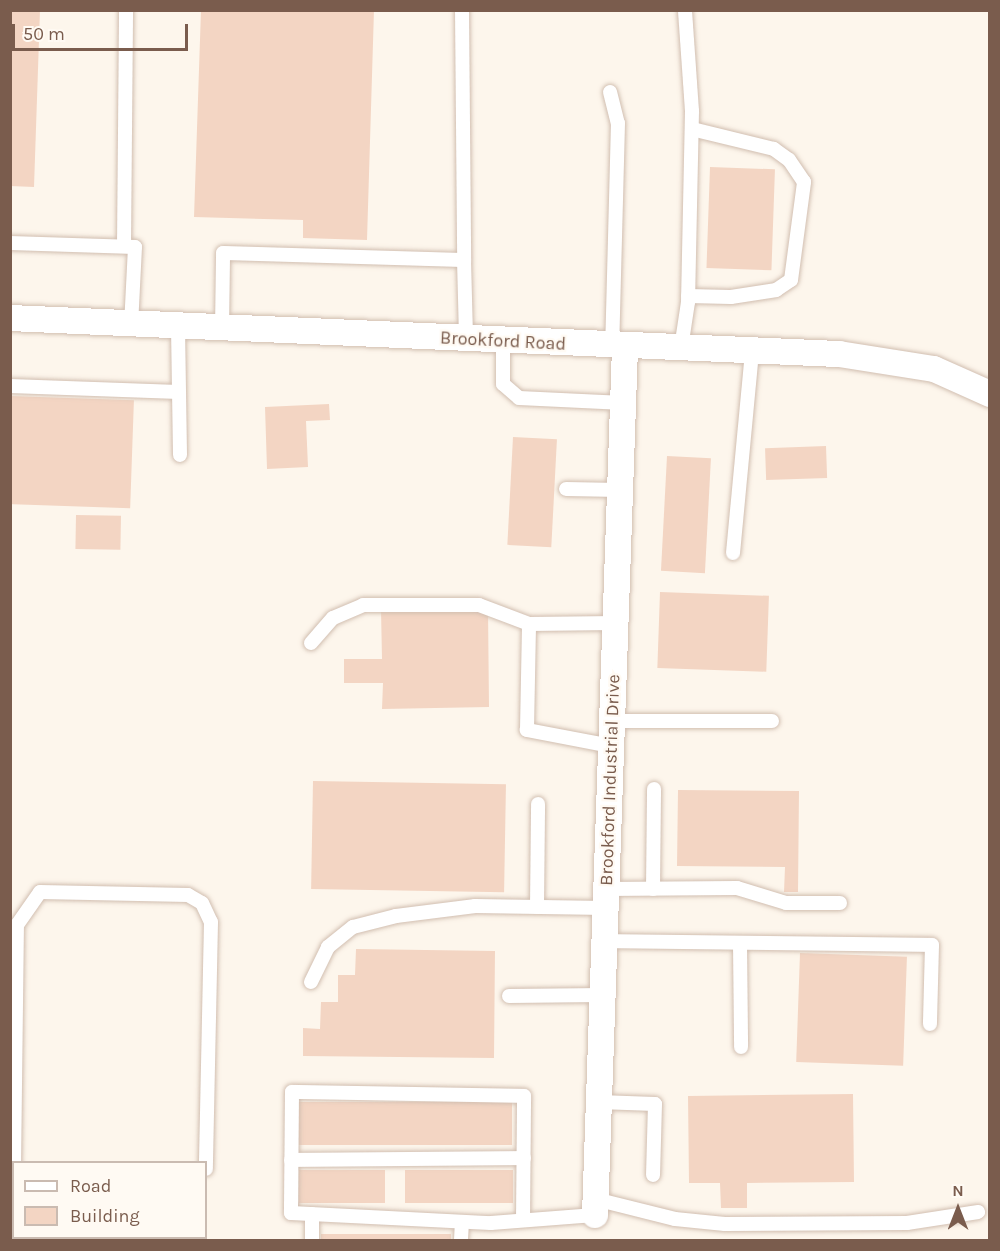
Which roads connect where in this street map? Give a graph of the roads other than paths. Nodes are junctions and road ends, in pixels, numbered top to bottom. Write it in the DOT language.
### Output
graph roads {
  1 [pos="126,10"];
  2 [pos="462,10"];
  3 [pos="685,10"];
  4 [pos="610,92"];
  5 [pos="692,129"];
  6 [pos="10,243"];
  7 [pos="124,246"];
  8 [pos="464,260"];
  9 [pos="687,296"];
  10 [pos="10,318"];
  11 [pos="131,325"];
  12 [pos="178,327"];
  13 [pos="222,328"];
  14 [pos="466,339"];
  15 [pos="502,340"];
  16 [pos="619,346"];
  17 [pos="681,348"];
  18 [pos="752,351"];
  19 [pos="10,386"];
  20 [pos="178,392"];
  21 [pos="990,394"];
  22 [pos="624,403"];
  23 [pos="180,455"];
  24 [pos="566,489"];
  25 [pos="620,490"];
  26 [pos="733,553"];
  27 [pos="616,623"];
  28 [pos="529,624"];
  29 [pos="311,643"];
  30 [pos="612,721"];
  31 [pos="772,721"];
  32 [pos="611,746"];
  33 [pos="654,789"];
  34 [pos="538,804"];
  35 [pos="652,889"];
  36 [pos="606,899"];
  37 [pos="840,903"];
  38 [pos="537,907"];
  39 [pos="604,941"];
  40 [pos="740,943"];
  41 [pos="311,982"];
  42 [pos="602,995"];
  43 [pos="509,996"];
  44 [pos="930,1024"];
  45 [pos="741,1047"];
  46 [pos="12,1094"];
  47 [pos="599,1102"];
  48 [pos="524,1158"];
  49 [pos="291,1160"];
  50 [pos="14,1161"];
  51 [pos="206,1161"];
  52 [pos="653,1175"];
  53 [pos="595,1207"];
  54 [pos="978,1212"];
  55 [pos="312,1214"];
  56 [pos="523,1220"];
  57 [pos="462,1222"];
  58 [pos="312,1240"];
  59 [pos="461,1240"];
  1 -- 7 [label="lane"];
  2 -- 8 [label="lane"];
  3 -- 5 [label="lane"];
  4 -- 16 [label="lane"];
  5 -- 9 [label="lane"];
  5 -- 9 [label="lane"];
  6 -- 7 [label="lane"];
  7 -- 11 [label="lane"];
  8 -- 13 [label="lane"];
  8 -- 14 [label="lane"];
  9 -- 17 [label="lane"];
  10 -- 11 [label="street, Brookford Road"];
  11 -- 12 [label="street, Brookford Road"];
  12 -- 13 [label="street, Brookford Road"];
  12 -- 20 [label="lane"];
  13 -- 14 [label="street, Brookford Road"];
  14 -- 15 [label="street, Brookford Road"];
  15 -- 16 [label="street, Brookford Road"];
  15 -- 22 [label="lane"];
  16 -- 17 [label="street, Brookford Road"];
  16 -- 22 [label="street, Brookford Industrial Drive"];
  17 -- 18 [label="street, Brookford Road"];
  18 -- 21 [label="street, Brookford Road"];
  18 -- 26 [label="lane"];
  19 -- 20 [label="lane"];
  20 -- 23 [label="lane"];
  22 -- 25 [label="street, Brookford Industrial Drive"];
  24 -- 25 [label="lane"];
  25 -- 27 [label="street, Brookford Industrial Drive"];
  27 -- 28 [label="lane"];
  27 -- 30 [label="street, Brookford Industrial Drive"];
  28 -- 29 [label="lane"];
  28 -- 32 [label="lane"];
  30 -- 31 [label="lane"];
  30 -- 32 [label="street, Brookford Industrial Drive"];
  32 -- 36 [label="street, Brookford Industrial Drive"];
  33 -- 35 [label="lane"];
  34 -- 38 [label="lane"];
  35 -- 36 [label="lane"];
  35 -- 37 [label="lane"];
  36 -- 38 [label="lane"];
  36 -- 39 [label="street, Brookford Industrial Drive"];
  38 -- 41 [label="lane"];
  39 -- 40 [label="lane"];
  39 -- 42 [label="street, Brookford Industrial Drive"];
  40 -- 44 [label="lane"];
  40 -- 45 [label="lane"];
  42 -- 43 [label="lane"];
  42 -- 47 [label="street, Brookford Industrial Drive"];
  46 -- 50 [label="lane"];
  46 -- 51 [label="lane"];
  47 -- 52 [label="lane"];
  47 -- 53 [label="street, Brookford Industrial Drive"];
  48 -- 49 [label="lane"];
  48 -- 49 [label="lane"];
  48 -- 56 [label="lane"];
  49 -- 55 [label="lane"];
  53 -- 54 [label="lane"];
  53 -- 56 [label="lane"];
  55 -- 57 [label="lane"];
  55 -- 58 [label="lane"];
  56 -- 57 [label="lane"];
  57 -- 59 [label="lane"];
}
